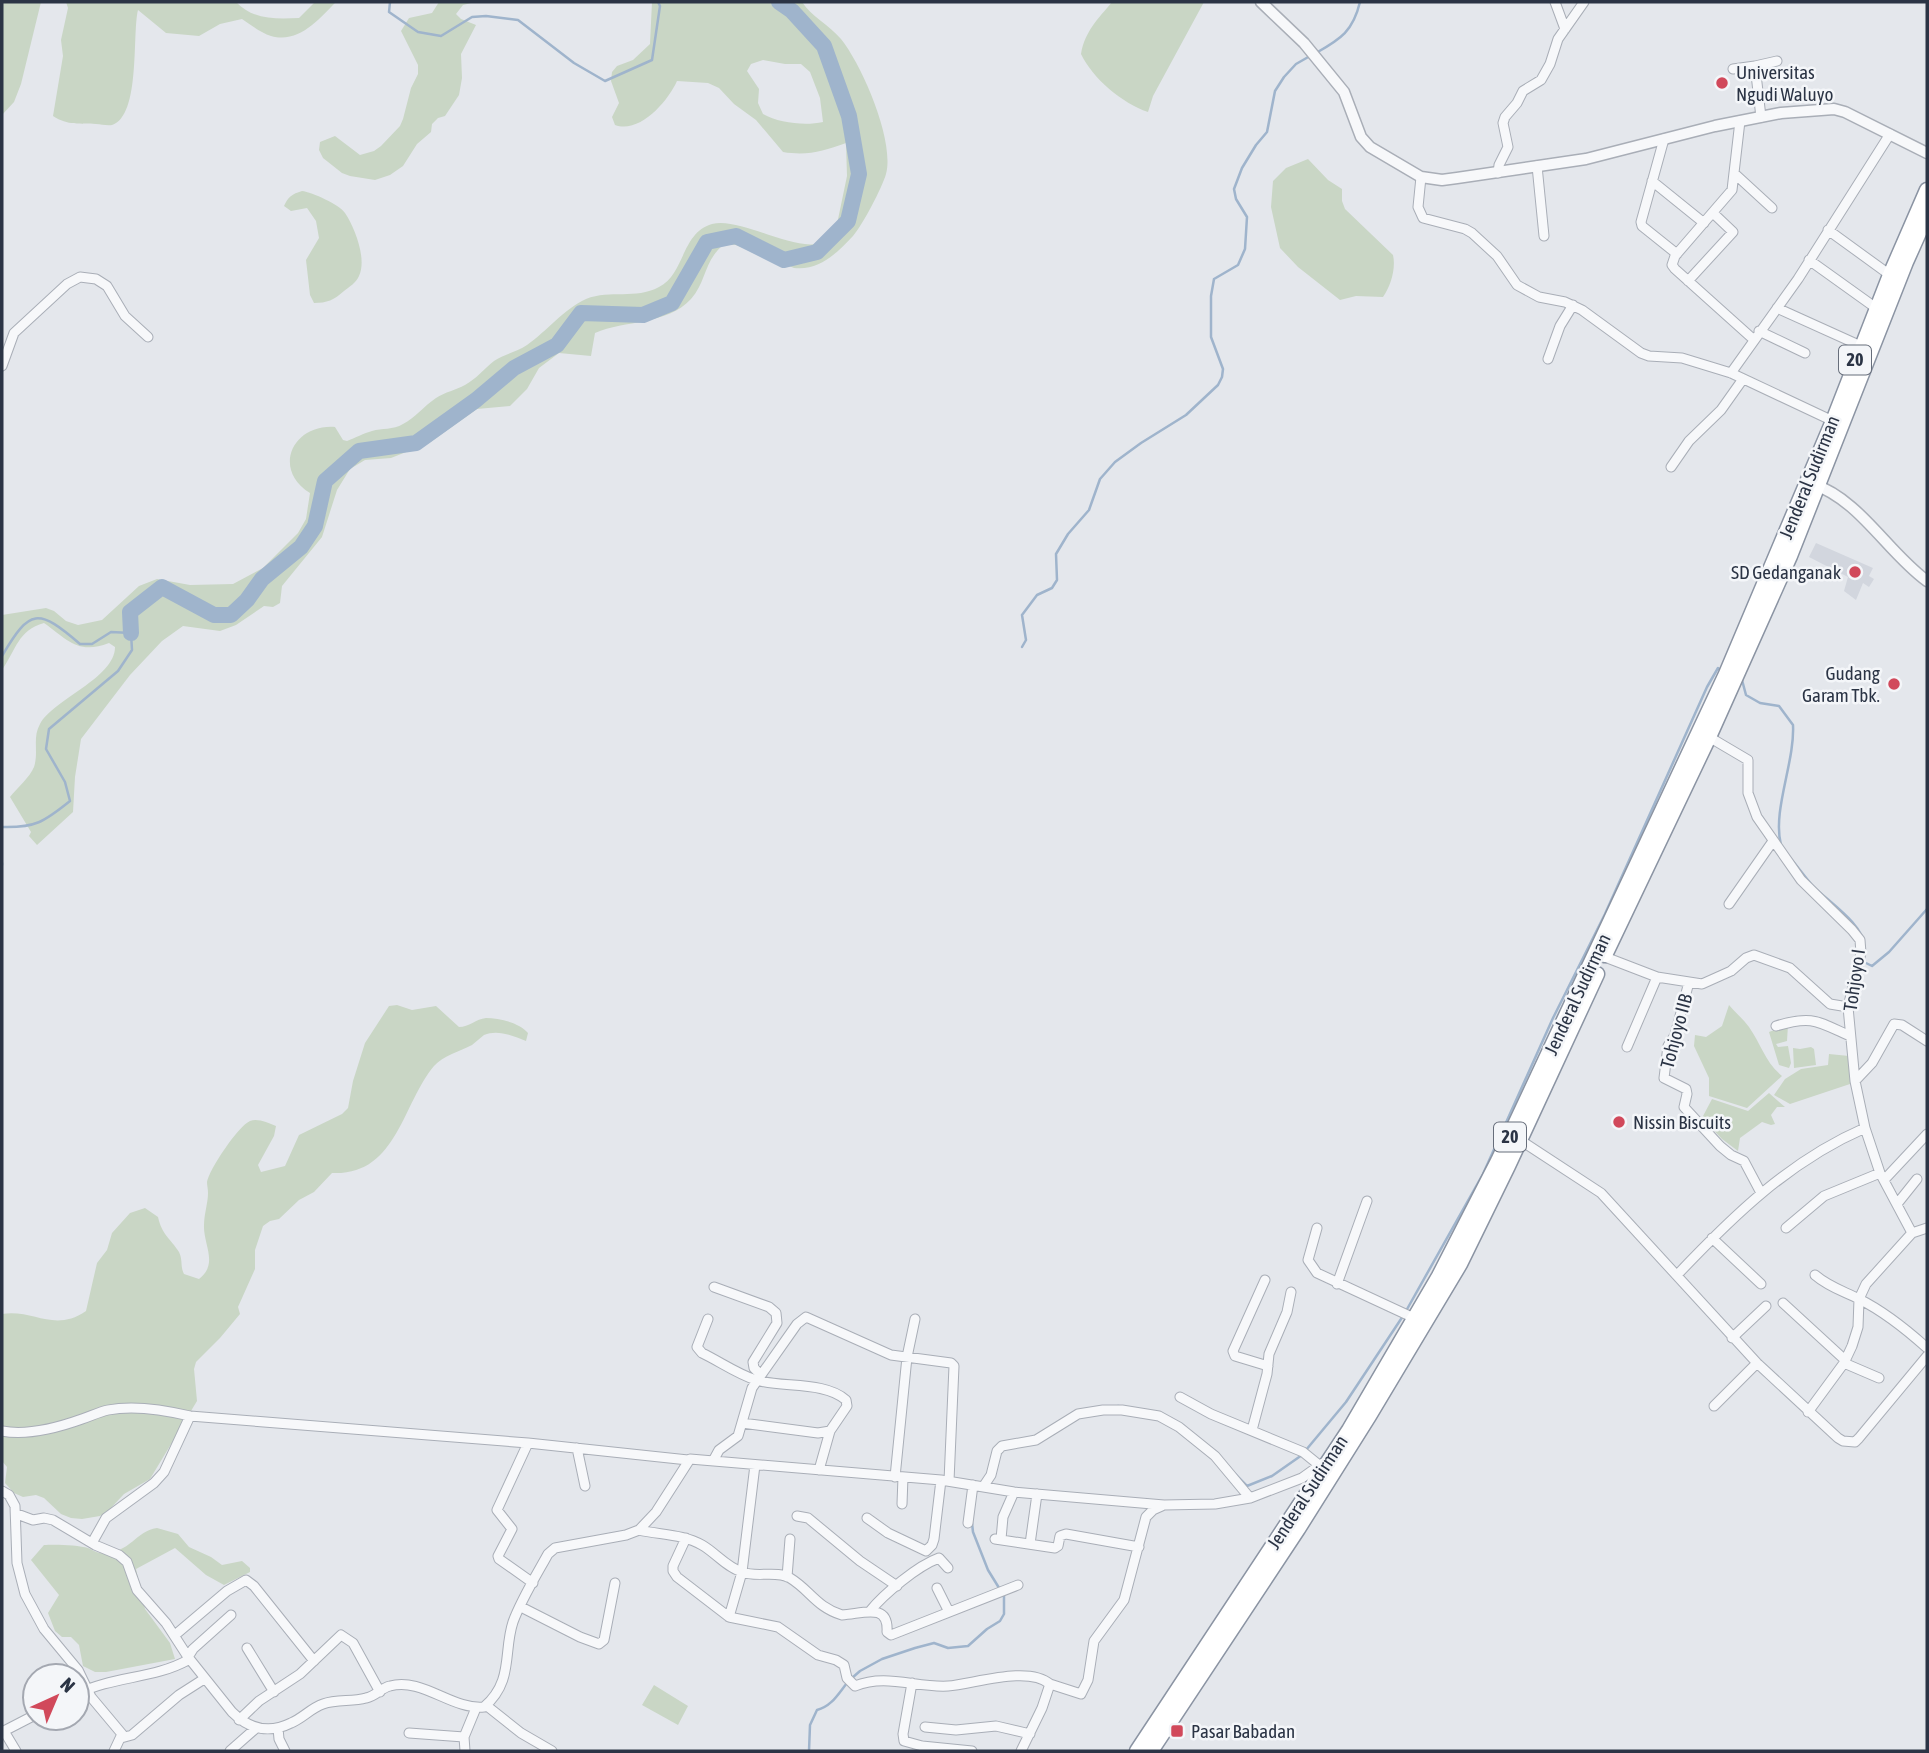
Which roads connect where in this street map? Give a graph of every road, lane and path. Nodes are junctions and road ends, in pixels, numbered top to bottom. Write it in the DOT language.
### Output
graph roads {
  1 [pos="1261,2"];
  2 [pos="1555,2"];
  3 [pos="1584,2"];
  4 [pos="1565,29"];
  5 [pos="1777,61"];
  6 [pos="1755,65"];
  7 [pos="1733,69"];
  8 [pos="1761,117"];
  9 [pos="1740,121"];
  10 [pos="1890,134"];
  11 [pos="1664,139"];
  12 [pos="1927,153"];
  13 [pos="1537,166"];
  14 [pos="1498,173"];
  15 [pos="1735,174"];
  16 [pos="1421,177"];
  17 [pos="1652,181"];
  18 [pos="1927,190"];
  19 [pos="1772,208"];
  20 [pos="1713,212"];
  21 [pos="1924,215"];
  22 [pos="1704,223"];
  23 [pos="1828,230"];
  24 [pos="1544,236"];
  25 [pos="1677,254"];
  26 [pos="1809,260"];
  27 [pos="1889,275"];
  28 [pos="1688,281"];
  29 [pos="1573,305"];
  30 [pos="1777,308"];
  31 [pos="1876,308"];
  32 [pos="1756,335"];
  33 [pos="148,337"];
  34 [pos="1860,346"];
  35 [pos="1805,353"];
  36 [pos="1548,359"];
  37 [pos="2,366"];
  38 [pos="1731,373"];
  39 [pos="1743,379"];
  40 [pos="1832,421"];
  41 [pos="1671,467"];
  42 [pos="1813,484"];
  43 [pos="1927,581"];
  44 [pos="1711,717"];
  45 [pos="1709,737"];
  46 [pos="1773,841"];
  47 [pos="1634,885"];
  48 [pos="1729,904"];
  49 [pos="1605,957"];
  50 [pos="1657,977"];
  51 [pos="1689,982"];
  52 [pos="1848,1007"];
  53 [pos="1776,1026"];
  54 [pos="1850,1036"];
  55 [pos="1927,1041"];
  56 [pos="1626,1047"];
  57 [pos="1855,1080"];
  58 [pos="1865,1128"];
  59 [pos="1927,1134"];
  60 [pos="1516,1137"];
  61 [pos="1882,1176"];
  62 [pos="1917,1179"];
  63 [pos="1761,1193"];
  64 [pos="1367,1200"];
  65 [pos="1897,1204"];
  66 [pos="1317,1228"];
  67 [pos="1786,1228"];
  68 [pos="1927,1228"];
  69 [pos="1912,1233"];
  70 [pos="1712,1238"];
  71 [pos="1677,1275"];
  72 [pos="1815,1275"];
  73 [pos="1265,1280"];
  74 [pos="1337,1284"];
  75 [pos="1761,1284"];
  76 [pos="714,1287"];
  77 [pos="1291,1292"];
  78 [pos="1860,1299"];
  79 [pos="1783,1303"];
  80 [pos="1766,1306"];
  81 [pos="1414,1318"];
  82 [pos="708,1319"];
  83 [pos="915,1319"];
  84 [pos="1731,1338"];
  85 [pos="1927,1348"];
  86 [pos="1927,1356"];
  87 [pos="907,1357"];
  88 [pos="1844,1361"];
  89 [pos="1757,1363"];
  90 [pos="1268,1366"];
  91 [pos="759,1378"];
  92 [pos="1878,1378"];
  93 [pos="1180,1397"];
  94 [pos="1714,1406"];
  95 [pos="1808,1412"];
  96 [pos="190,1416"];
  97 [pos="743,1423"];
  98 [pos="1251,1430"];
  99 [pos="2,1431"];
  100 [pos="830,1431"];
  101 [pos="528,1443"];
  102 [pos="578,1448"];
  103 [pos="688,1460"];
  104 [pos="713,1461"];
  105 [pos="1324,1461"];
  106 [pos="755,1465"];
  107 [pos="819,1470"];
  108 [pos="899,1477"];
  109 [pos="945,1480"];
  110 [pos="585,1486"];
  111 [pos="978,1486"];
  112 [pos="2,1491"];
  113 [pos="1014,1492"];
  114 [pos="1037,1494"];
  115 [pos="1250,1498"];
  116 [pos="901,1504"];
  117 [pos="1164,1505"];
  118 [pos="17,1514"];
  119 [pos="797,1516"];
  120 [pos="867,1518"];
  121 [pos="968,1523"];
  122 [pos="639,1530"];
  123 [pos="687,1538"];
  124 [pos="790,1539"];
  125 [pos="92,1543"];
  126 [pos="1030,1544"];
  127 [pos="1139,1547"];
  128 [pos="948,1567"];
  129 [pos="742,1572"];
  130 [pos="787,1577"];
  131 [pos="533,1583"];
  132 [pos="615,1583"];
  133 [pos="1018,1585"];
  134 [pos="897,1586"];
  135 [pos="937,1588"];
  136 [pos="521,1606"];
  137 [pos="870,1611"];
  138 [pos="950,1612"];
  139 [pos="231,1615"];
  140 [pos="729,1617"];
  141 [pos="175,1635"];
  142 [pos="247,1648"];
  143 [pos="188,1657"];
  144 [pos="314,1661"];
  145 [pos="71,1662"];
  146 [pos="204,1679"];
  147 [pos="912,1683"];
  148 [pos="1050,1684"];
  149 [pos="91,1688"];
  150 [pos="274,1692"];
  151 [pos="380,1692"];
  152 [pos="91,1694"];
  153 [pos="486,1706"];
  154 [pos="476,1708"];
  155 [pos="239,1720"];
  156 [pos="21,1722"];
  157 [pos="925,1727"];
  158 [pos="278,1728"];
  159 [pos="255,1729"];
  160 [pos="3,1732"];
  161 [pos="409,1733"];
  162 [pos="1030,1734"];
  163 [pos="464,1737"];
  164 [pos="121,1738"];
  165 [pos="16,1751"];
  166 [pos="114,1751"];
  167 [pos="230,1751"];
  168 [pos="284,1751"];
  169 [pos="465,1751"];
  170 [pos="552,1751"];
  171 [pos="972,1751"];
  172 [pos="1021,1751"];
  173 [pos="1137,1751"];
  174 [pos="1151,1751"];
  1 -- 16 [label="street"];
  2 -- 4 [label="street"];
  3 -- 4 [label="street"];
  4 -- 14 [label="street"];
  5 -- 6 [label="street"];
  6 -- 7 [label="street"];
  6 -- 8 [label="street"];
  8 -- 9 [label="street"];
  8 -- 10 [label="street"];
  9 -- 11 [label="street"];
  9 -- 15 [label="street"];
  10 -- 12 [label="street"];
  10 -- 23 [label="street"];
  11 -- 13 [label="street"];
  11 -- 17 [label="street"];
  13 -- 14 [label="street"];
  13 -- 24 [label="street"];
  14 -- 16 [label="street"];
  15 -- 19 [label="street"];
  15 -- 20 [label="street"];
  16 -- 29 [label="street"];
  17 -- 22 [label="street"];
  17 -- 25 [label="street"];
  18 -- 21 [label="highway, Jenderal Sudirman / 20"];
  20 -- 22 [label="street"];
  20 -- 28 [label="street"];
  21 -- 27 [label="highway, Jenderal Sudirman / 20"];
  21 -- 42 [label="highway, Jenderal Sudirman / 20"];
  22 -- 25 [label="street"];
  23 -- 26 [label="street"];
  23 -- 27 [label="street"];
  25 -- 28 [label="street"];
  26 -- 30 [label="street"];
  26 -- 31 [label="street"];
  27 -- 31 [label="highway, Jenderal Sudirman / 20"];
  28 -- 32 [label="street"];
  29 -- 36 [label="street"];
  29 -- 38 [label="street"];
  30 -- 32 [label="street"];
  30 -- 34 [label="street"];
  31 -- 34 [label="highway, Jenderal Sudirman / 20"];
  32 -- 35 [label="street"];
  32 -- 38 [label="street"];
  33 -- 37 [label="street"];
  34 -- 40 [label="highway, Jenderal Sudirman / 20"];
  38 -- 39 [label="street"];
  39 -- 40 [label="street"];
  39 -- 41 [label="street"];
  40 -- 42 [label="highway, Jenderal Sudirman / 20"];
  42 -- 43 [label="street"];
  42 -- 44 [label="highway, Jenderal Sudirman / 20"];
  44 -- 45 [label="highway, Jenderal Sudirman / 20"];
  44 -- 47 [label="highway, Jenderal Sudirman / 20"];
  45 -- 46 [label="street, Tohjoyo I"];
  45 -- 47 [label="highway, Jenderal Sudirman / 20"];
  46 -- 48 [label="street"];
  46 -- 52 [label="street, Tohjoyo I"];
  47 -- 49 [label="highway, Jenderal Sudirman / 20"];
  47 -- 60 [label="highway, Jenderal Sudirman / 20"];
  49 -- 50 [label="street"];
  49 -- 60 [label="highway, Jenderal Sudirman / 20"];
  50 -- 51 [label="street"];
  50 -- 56 [label="street"];
  51 -- 52 [label="street"];
  51 -- 63 [label="street, Tohjoyo IIB"];
  52 -- 54 [label="street, Tohjoyo I"];
  53 -- 54 [label="street"];
  54 -- 57 [label="street, Tohjoyo I"];
  55 -- 57 [label="street"];
  57 -- 58 [label="street, Tohjoyo I"];
  58 -- 61 [label="street, Tohjoyo I"];
  58 -- 63 [label="street"];
  59 -- 61 [label="street"];
  60 -- 71 [label="street"];
  60 -- 81 [label="highway, Jenderal Sudirman / 20"];
  60 -- 174 [label="highway, Jenderal Sudirman / 20"];
  61 -- 65 [label="street, Tohjoyo I"];
  61 -- 67 [label="street"];
  62 -- 65 [label="street"];
  63 -- 70 [label="street"];
  64 -- 74 [label="street"];
  65 -- 69 [label="street, Tohjoyo I"];
  66 -- 74 [label="street"];
  68 -- 69 [label="street"];
  69 -- 78 [label="street"];
  70 -- 71 [label="street"];
  70 -- 75 [label="street"];
  71 -- 84 [label="street"];
  72 -- 78 [label="street"];
  73 -- 90 [label="street"];
  74 -- 81 [label="street"];
  76 -- 91 [label="street"];
  77 -- 90 [label="street"];
  78 -- 85 [label="street"];
  78 -- 88 [label="street"];
  79 -- 88 [label="street"];
  80 -- 84 [label="street"];
  81 -- 105 [label="highway, Jenderal Sudirman / 20"];
  82 -- 91 [label="street"];
  83 -- 87 [label="street"];
  84 -- 89 [label="street"];
  86 -- 95 [label="street"];
  87 -- 91 [label="street"];
  87 -- 108 [label="street"];
  87 -- 109 [label="street"];
  88 -- 92 [label="street"];
  88 -- 95 [label="street"];
  89 -- 94 [label="street"];
  89 -- 95 [label="street"];
  90 -- 98 [label="street"];
  91 -- 97 [label="street"];
  91 -- 100 [label="street"];
  93 -- 98 [label="street"];
  96 -- 99 [label="street"];
  96 -- 101 [label="street"];
  96 -- 125 [label="street"];
  97 -- 100 [label="street"];
  97 -- 104 [label="street"];
  98 -- 105 [label="street"];
  100 -- 107 [label="street"];
  101 -- 102 [label="street"];
  101 -- 131 [label="street"];
  102 -- 103 [label="street"];
  102 -- 110 [label="street"];
  103 -- 104 [label="street"];
  103 -- 122 [label="street"];
  104 -- 106 [label="street"];
  105 -- 115 [label="street"];
  105 -- 173 [label="highway, Jenderal Sudirman / 20"];
  106 -- 107 [label="street"];
  106 -- 129 [label="street"];
  107 -- 108 [label="street"];
  108 -- 109 [label="street"];
  108 -- 116 [label="street"];
  109 -- 111 [label="street"];
  109 -- 120 [label="street"];
  111 -- 113 [label="street"];
  111 -- 115 [label="street"];
  111 -- 121 [label="street"];
  112 -- 118 [label="street"];
  113 -- 114 [label="street"];
  113 -- 126 [label="street"];
  114 -- 117 [label="street"];
  114 -- 126 [label="street"];
  115 -- 117 [label="street"];
  117 -- 127 [label="street"];
  118 -- 125 [label="street"];
  118 -- 145 [label="street"];
  119 -- 134 [label="street"];
  122 -- 123 [label="street"];
  122 -- 131 [label="street"];
  123 -- 129 [label="street"];
  123 -- 140 [label="street"];
  124 -- 130 [label="street"];
  125 -- 141 [label="street"];
  126 -- 127 [label="street"];
  127 -- 148 [label="street"];
  128 -- 134 [label="street"];
  129 -- 130 [label="street"];
  129 -- 140 [label="street"];
  130 -- 137 [label="street"];
  131 -- 136 [label="street"];
  132 -- 136 [label="street"];
  133 -- 138 [label="street"];
  134 -- 137 [label="street"];
  135 -- 138 [label="street"];
  136 -- 153 [label="street"];
  137 -- 138 [label="street"];
  139 -- 143 [label="street"];
  140 -- 147 [label="street"];
  141 -- 143 [label="street"];
  141 -- 144 [label="street"];
  142 -- 150 [label="street"];
  143 -- 146 [label="street"];
  143 -- 149 [label="street"];
  144 -- 150 [label="street"];
  144 -- 151 [label="street"];
  146 -- 155 [label="street"];
  146 -- 164 [label="street"];
  147 -- 148 [label="street"];
  147 -- 171 [label="street"];
  148 -- 162 [label="street"];
  150 -- 155 [label="street"];
  151 -- 154 [label="street"];
  151 -- 158 [label="street"];
  152 -- 164 [label="street"];
  153 -- 154 [label="street"];
  153 -- 170 [label="street"];
  154 -- 163 [label="street"];
  155 -- 159 [label="street"];
  156 -- 160 [label="street"];
  157 -- 162 [label="street"];
  158 -- 159 [label="street"];
  158 -- 168 [label="street"];
  159 -- 167 [label="street"];
  160 -- 165 [label="street"];
  161 -- 163 [label="street"];
  162 -- 172 [label="street"];
  163 -- 169 [label="street"];
  164 -- 166 [label="street"];
}
